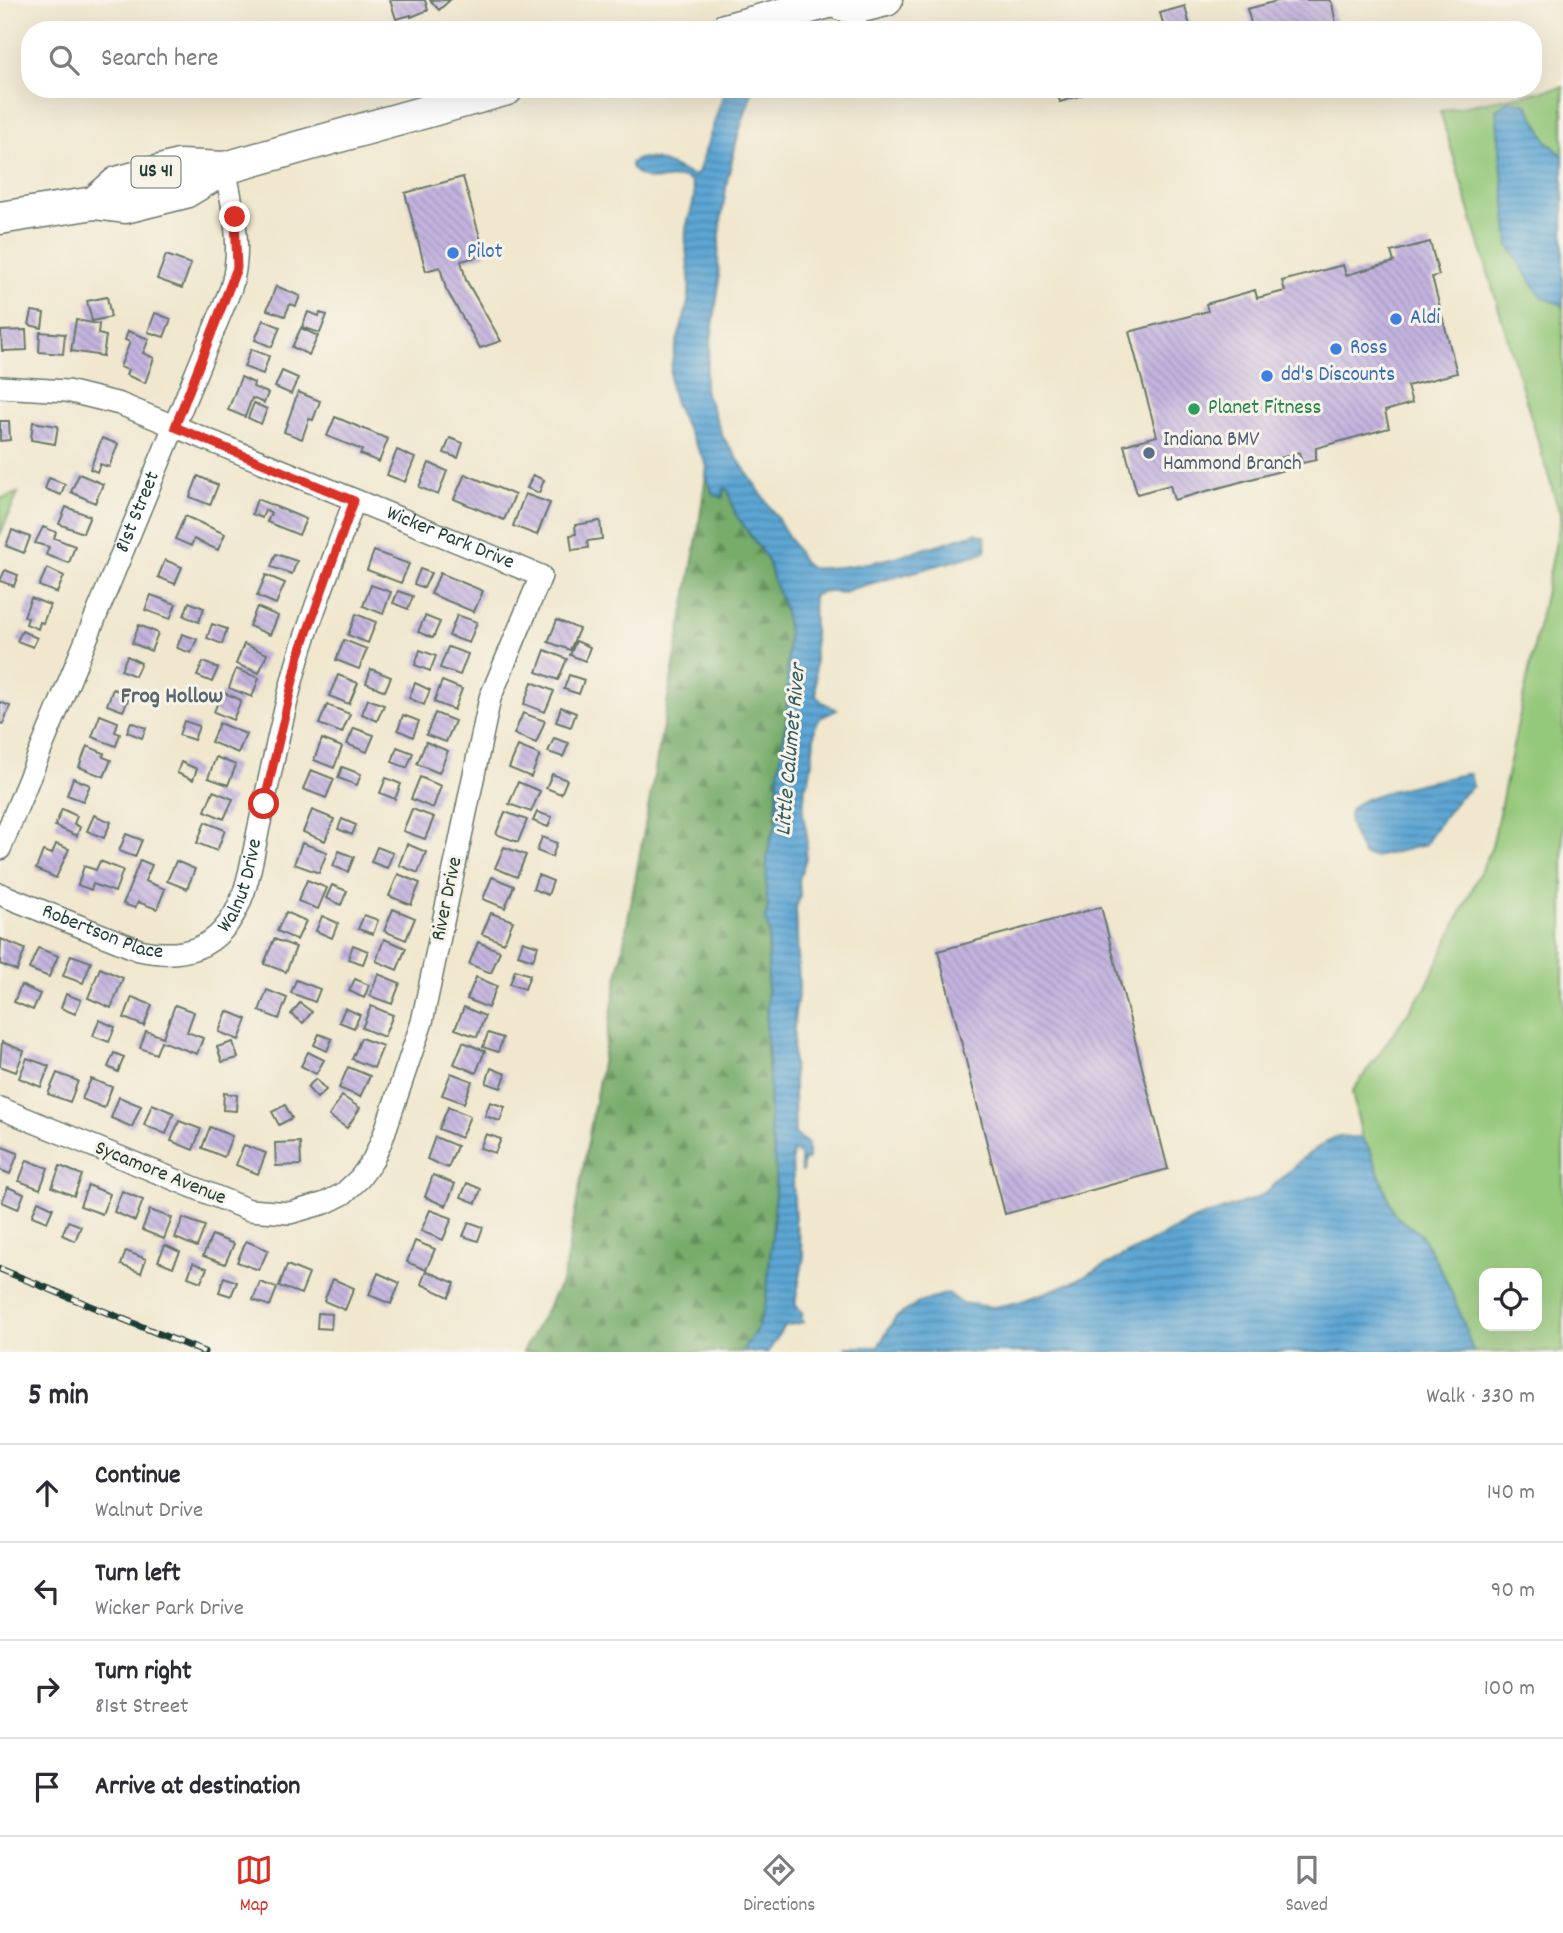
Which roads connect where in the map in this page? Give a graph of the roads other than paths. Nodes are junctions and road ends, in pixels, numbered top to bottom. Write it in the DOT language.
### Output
graph roads {
  1 [pos="833,0"];
  2 [pos="886,0"];
  3 [pos="757,21"];
  4 [pos="475,98"];
  5 [pos="225,168"];
  6 [pos="0,218"];
  7 [pos="0,387"];
  8 [pos="175,427"];
  9 [pos="354,501"];
  10 [pos="541,576"];
  11 [pos="0,849"];
  12 [pos="0,894"];
  13 [pos="209,943"];
  14 [pos="0,1108"];
  15 [pos="325,1203"];
  1 -- 2 [label="highway"];
  1 -- 3 [label="highway"];
  4 -- 5 [label="highway, US 41"];
  5 -- 6 [label="highway, US 41"];
  5 -- 8 [label="street, 81st Street"];
  7 -- 8 [label="street, Wicker Park Drive"];
  8 -- 9 [label="street, Wicker Park Drive"];
  8 -- 11 [label="street, 81st Street"];
  9 -- 10 [label="street, Wicker Park Drive"];
  9 -- 13 [label="street, Walnut Drive"];
  10 -- 15 [label="street, River Drive"];
  12 -- 13 [label="street, Robertson Place"];
  14 -- 15 [label="street, Sycamore Avenue"];
}
